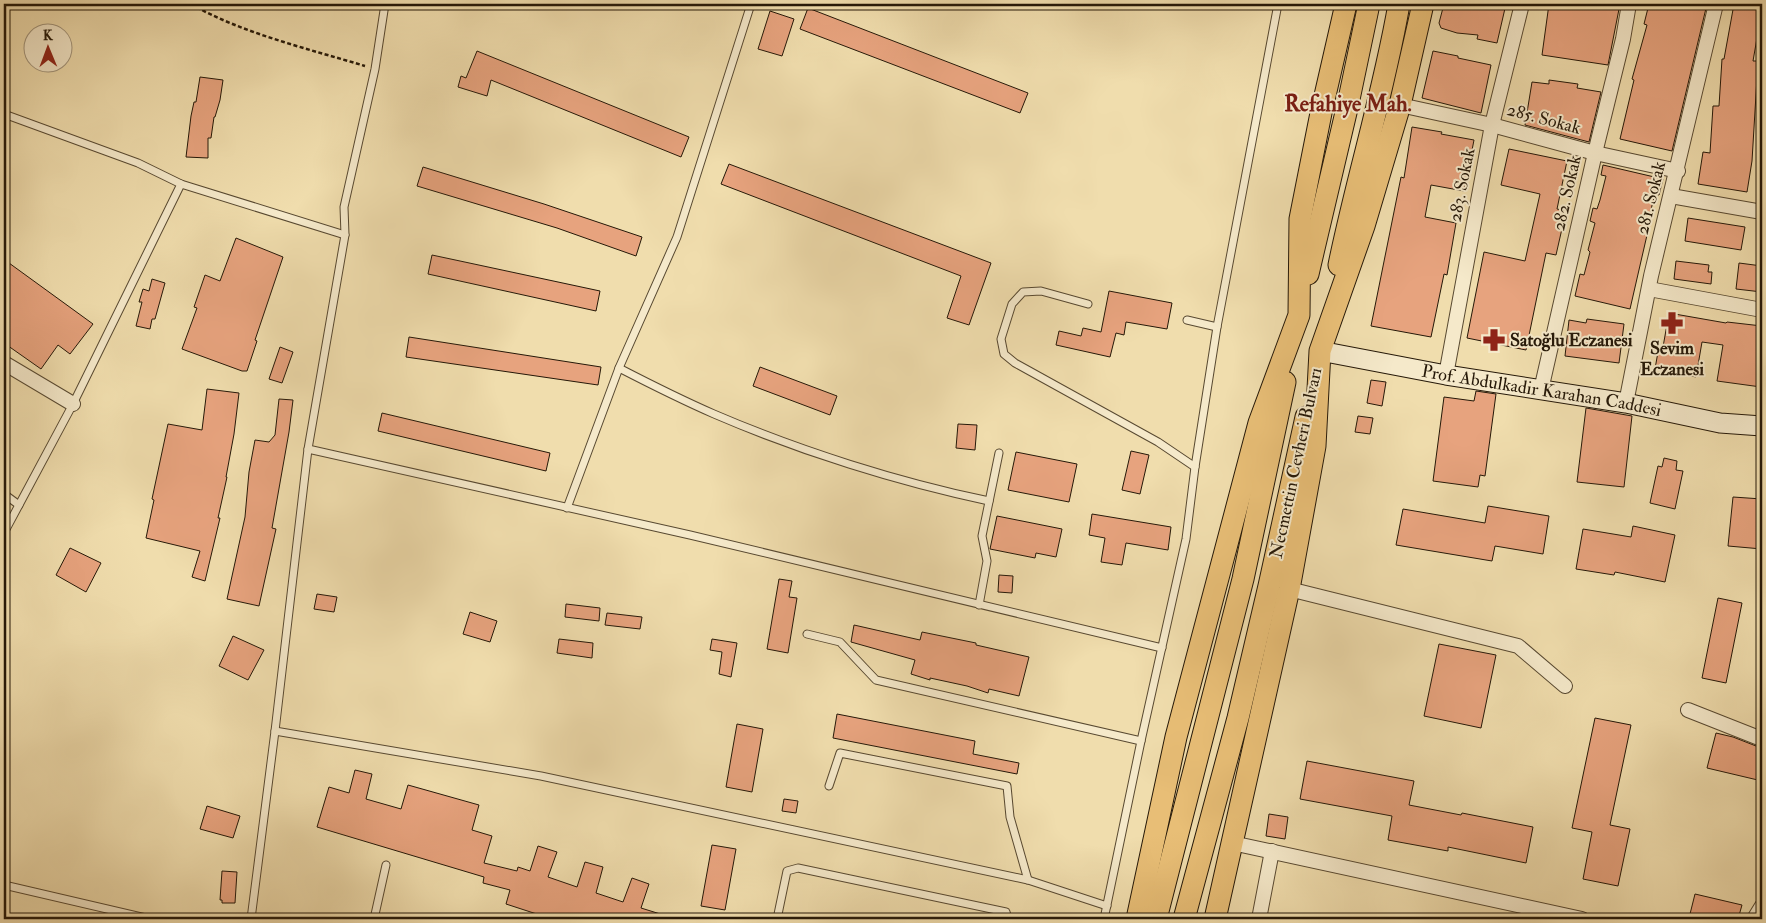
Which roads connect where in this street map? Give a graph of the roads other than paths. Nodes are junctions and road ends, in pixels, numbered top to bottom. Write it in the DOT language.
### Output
graph roads {
  1 [pos="385,4"];
  2 [pos="751,4"];
  3 [pos="1278,4"];
  4 [pos="1346,4"];
  5 [pos="1369,4"];
  6 [pos="1399,4"];
  7 [pos="1423,4"];
  8 [pos="1522,4"];
  9 [pos="1629,4"];
  10 [pos="1716,4"];
  11 [pos="1400,105"];
  12 [pos="4,114"];
  13 [pos="1492,125"];
  14 [pos="1595,153"];
  15 [pos="1678,171"];
  16 [pos="181,184"];
  17 [pos="1671,196"];
  18 [pos="1762,212"];
  19 [pos="345,235"];
  20 [pos="1649,289"];
  21 [pos="1088,304"];
  22 [pos="1762,310"];
  23 [pos="1299,314"];
  24 [pos="1187,320"];
  25 [pos="1217,327"];
  26 [pos="1320,351"];
  27 [pos="4,363"];
  28 [pos="619,368"];
  29 [pos="1446,375"];
  30 [pos="1541,390"];
  31 [pos="1626,403"];
  32 [pos="72,404"];
  33 [pos="1762,426"];
  34 [pos="308,449"];
  35 [pos="999,453"];
  36 [pos="1195,467"];
  37 [pos="4,494"];
  38 [pos="989,501"];
  39 [pos="19,505"];
  40 [pos="567,508"];
  41 [pos="4,533"];
  42 [pos="1289,589"];
  43 [pos="978,605"];
  44 [pos="807,634"];
  45 [pos="1162,648"];
  46 [pos="1565,686"];
  47 [pos="1688,710"];
  48 [pos="275,731"];
  49 [pos="1762,734"];
  50 [pos="1141,741"];
  51 [pos="829,786"];
  52 [pos="1232,843"];
  53 [pos="1272,852"];
  54 [pos="386,865"];
  55 [pos="1028,880"];
  56 [pos="4,885"];
  57 [pos="1108,906"];
  58 [pos="1762,906"];
  59 [pos="150,919"];
  60 [pos="251,919"];
  61 [pos="374,919"];
  62 [pos="777,919"];
  63 [pos="1008,919"];
  64 [pos="1104,919"];
  65 [pos="1137,919"];
  66 [pos="1156,919"];
  67 [pos="1184,919"];
  68 [pos="1215,919"];
  69 [pos="1259,919"];
  70 [pos="1582,919"];
  71 [pos="1754,919"];
  1 -- 19 [label="lane"];
  2 -- 28 [label="lane"];
  3 -- 25 [label="lane"];
  4 -- 23 [label="main road"];
  5 -- 23 [label="main road, Necmettin Cevheri Bulvarı"];
  6 -- 26 [label="main road, Necmettin Cevheri Bulvarı"];
  7 -- 11 [label="main road"];
  8 -- 13 [label="street, 283. Sokak"];
  9 -- 14 [label="street, 282. Sokak"];
  10 -- 15 [label="street, 281. Sokak"];
  11 -- 13 [label="street, 285. Sokak"];
  11 -- 26 [label="main road"];
  12 -- 16 [label="lane"];
  13 -- 14 [label="street, 285. Sokak"];
  13 -- 29 [label="street, 283. Sokak"];
  14 -- 15 [label="street, 285. Sokak"];
  14 -- 30 [label="street, 282. Sokak"];
  15 -- 17 [label="street, 281. Sokak"];
  16 -- 19 [label="lane"];
  16 -- 32 [label="lane"];
  17 -- 18 [label="street"];
  17 -- 20 [label="street, 281. Sokak"];
  19 -- 34 [label="lane"];
  20 -- 22 [label="street"];
  20 -- 31 [label="street, 281. Sokak"];
  21 -- 36 [label="lane"];
  23 -- 65 [label="main road"];
  23 -- 66 [label="main road, Necmettin Cevheri Bulvarı"];
  24 -- 25 [label="lane"];
  25 -- 36 [label="lane"];
  26 -- 29 [label="main road, Prof. Abdulkadir Karahan Caddesi"];
  26 -- 42 [label="main road"];
  26 -- 67 [label="main road, Necmettin Cevheri Bulvarı"];
  27 -- 32 [label="street"];
  28 -- 38 [label="lane"];
  28 -- 40 [label="lane"];
  29 -- 30 [label="main road, Prof. Abdulkadir Karahan Caddesi"];
  30 -- 31 [label="main road, Prof. Abdulkadir Karahan Caddesi"];
  31 -- 33 [label="main road, Prof. Abdulkadir Karahan Caddesi"];
  32 -- 39 [label="lane"];
  34 -- 40 [label="lane"];
  34 -- 48 [label="lane"];
  35 -- 38 [label="lane"];
  36 -- 45 [label="lane"];
  37 -- 39 [label="lane"];
  38 -- 43 [label="lane"];
  39 -- 41 [label="lane"];
  40 -- 43 [label="lane"];
  42 -- 46 [label="street"];
  42 -- 52 [label="main road"];
  43 -- 45 [label="lane"];
  44 -- 50 [label="lane"];
  45 -- 50 [label="lane"];
  47 -- 49 [label="street"];
  48 -- 55 [label="lane"];
  48 -- 60 [label="lane"];
  50 -- 57 [label="lane"];
  51 -- 55 [label="lane"];
  52 -- 53 [label="street"];
  52 -- 68 [label="main road"];
  53 -- 69 [label="street"];
  53 -- 70 [label="street"];
  54 -- 61 [label="lane"];
  55 -- 57 [label="lane"];
  56 -- 59 [label="lane"];
  57 -- 64 [label="lane"];
  58 -- 71 [label="street"];
  62 -- 63 [label="lane"];
}
